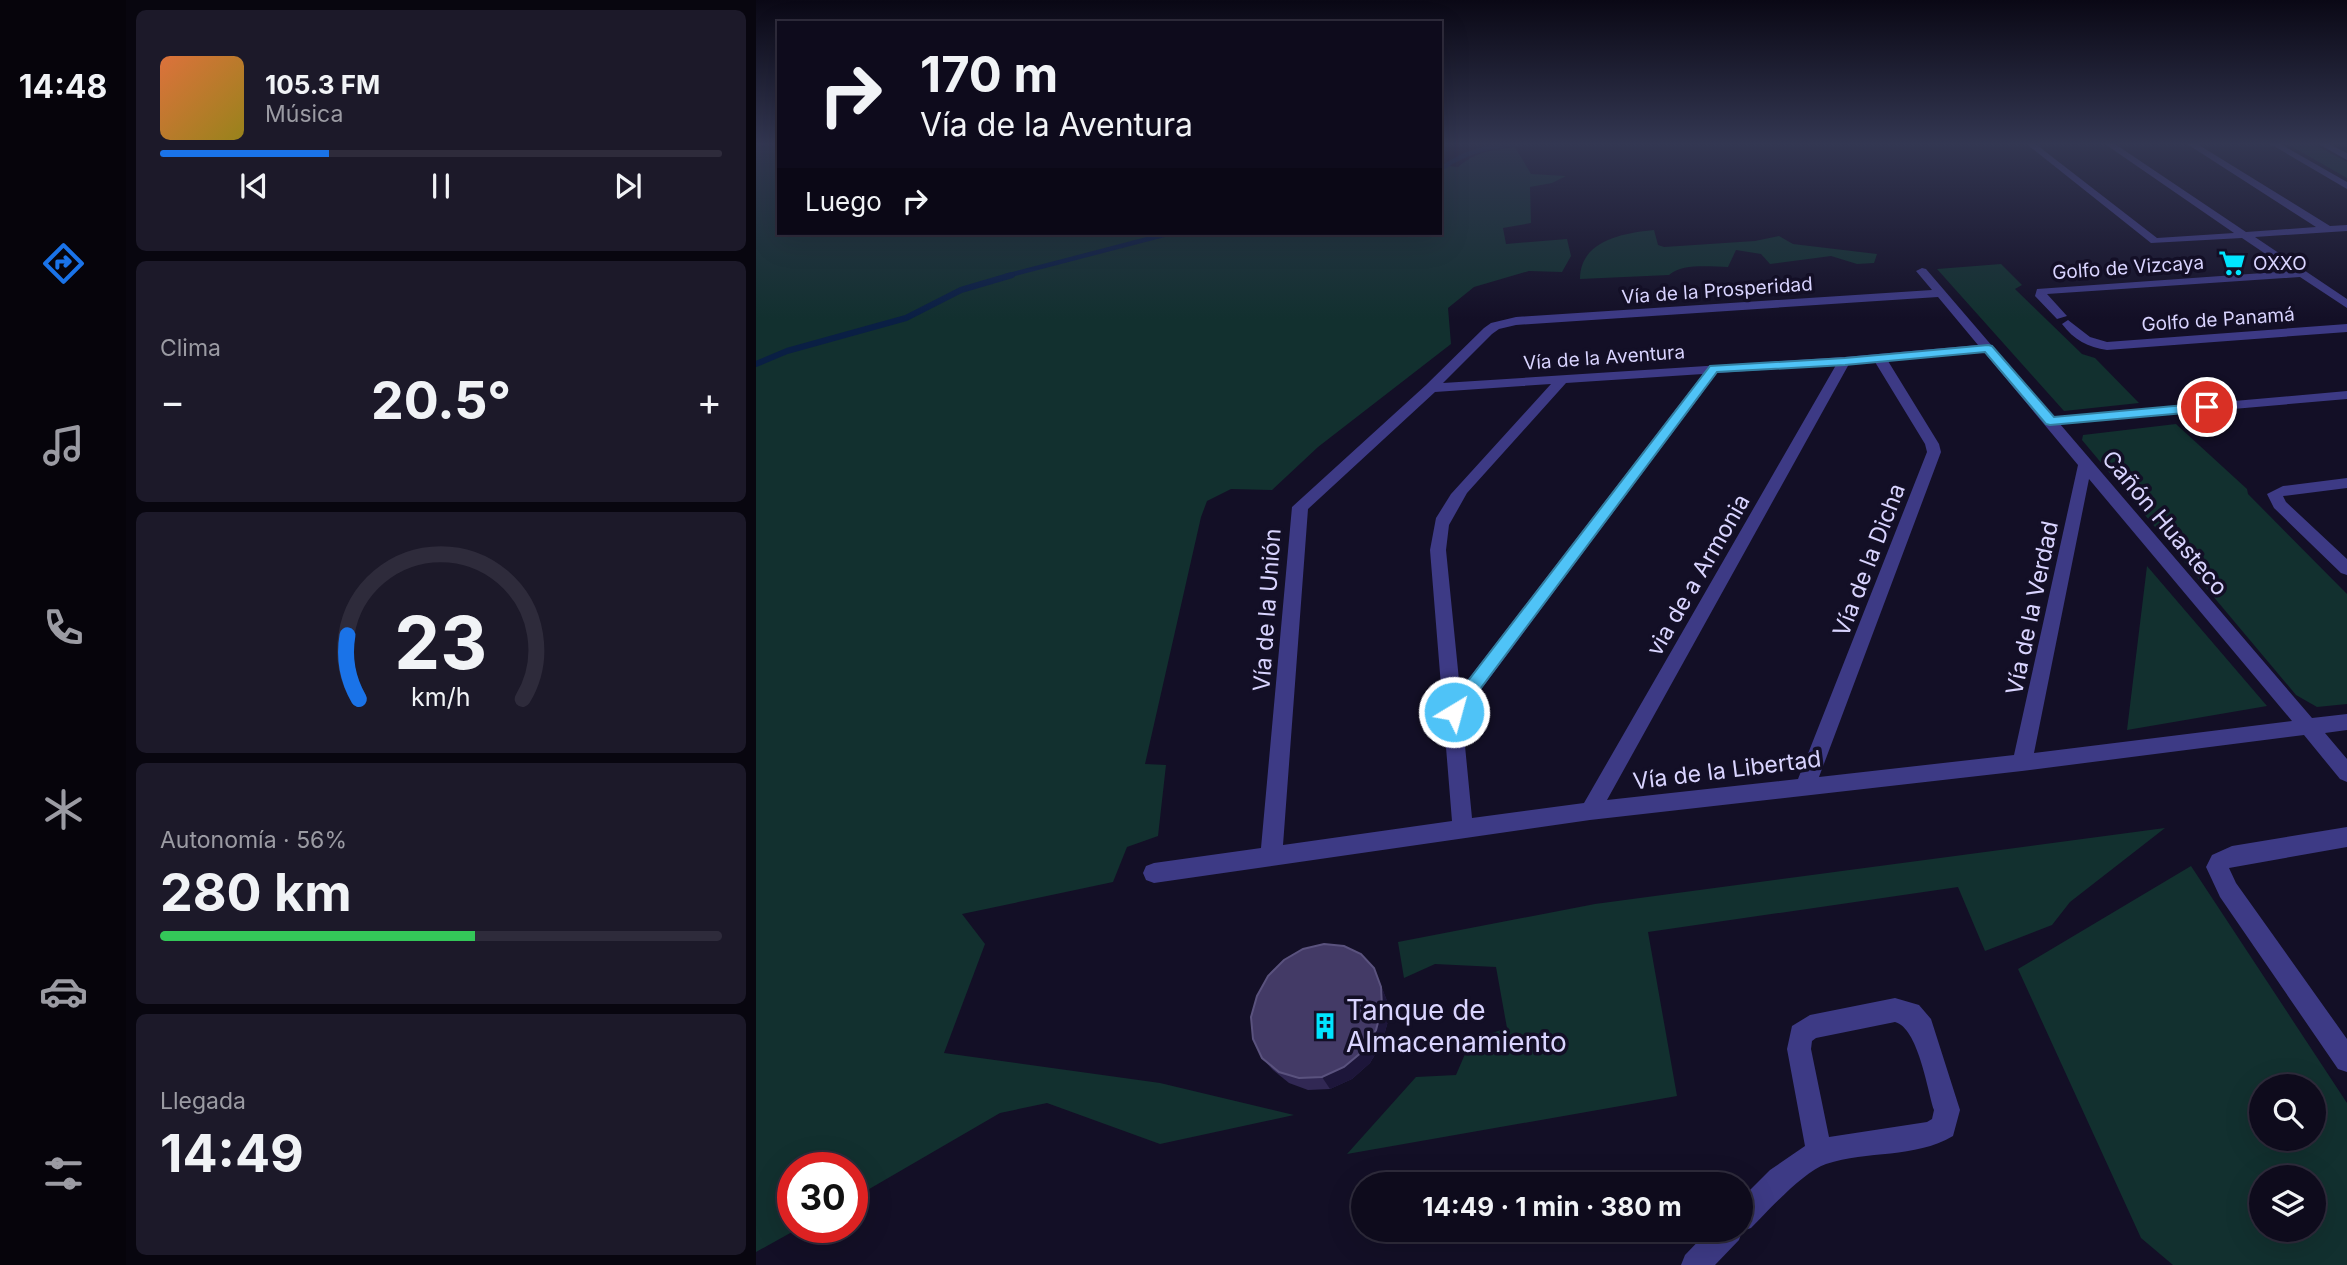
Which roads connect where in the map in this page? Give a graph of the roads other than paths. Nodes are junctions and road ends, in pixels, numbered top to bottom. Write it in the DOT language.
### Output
graph roads {
  1 [pos="2103,201"];
  2 [pos="2195,201"];
  3 [pos="2282,201"];
  4 [pos="2347,228"];
  5 [pos="2327,229"];
  6 [pos="2244,234"];
  7 [pos="1922,271"];
  8 [pos="2302,274"];
  9 [pos="1941,293"];
  10 [pos="2347,304"];
  11 [pos="1495,326"];
  12 [pos="2347,328"];
  13 [pos="2092,344"];
  14 [pos="1988,348"];
  15 [pos="1880,359"];
  16 [pos="1845,361"];
  17 [pos="1714,369"];
  18 [pos="1563,379"];
  19 [pos="1431,388"];
  20 [pos="2347,395"];
  21 [pos="2050,421"];
  22 [pos="2085,464"];
  23 [pos="2347,483"];
  24 [pos="2347,569"];
  25 [pos="1454,712"];
  26 [pos="2347,722"];
  27 [pos="2307,726"];
  28 [pos="2022,763"];
  29 [pos="2347,773"];
  30 [pos="1806,785"];
  31 [pos="1590,811"];
  32 [pos="1463,829"];
  33 [pos="2347,837"];
  34 [pos="1271,856"];
  35 [pos="1154,873"];
  36 [pos="2347,1060"];
  37 [pos="1819,1152"];
  38 [pos="1753,1206"];
  39 [pos="1717,1242"];
  40 [pos="1688,1265"];
  41 [pos="1695,1265"];
  1 -- 6 [label="street"];
  2 -- 6 [label="street"];
  3 -- 5 [label="street"];
  4 -- 5 [label="street"];
  5 -- 6 [label="street"];
  6 -- 8 [label="street"];
  7 -- 9 [label="street, Cañón Huasteco"];
  8 -- 10 [label="street"];
  8 -- 13 [label="street, Golfo de Vizcaya"];
  9 -- 11 [label="street, Vía de la Prosperidad"];
  9 -- 14 [label="street, Cañón Huasteco"];
  11 -- 19 [label="street, Vía de la Unión"];
  12 -- 13 [label="street, Golfo de Panamá"];
  14 -- 15 [label="street, Vía de la Aventura"];
  14 -- 21 [label="street, Cañón Huasteco"];
  15 -- 16 [label="street, Vía de la Aventura"];
  15 -- 30 [label="street, Vía de la Dicha"];
  16 -- 17 [label="street, Vía de la Aventura"];
  16 -- 31 [label="street, via de a Armonia"];
  17 -- 18 [label="street, Vía de la Aventura"];
  17 -- 25 [label="street"];
  18 -- 19 [label="street, Vía de la Aventura"];
  18 -- 25 [label="street"];
  19 -- 34 [label="street, Vía de la Unión"];
  20 -- 21 [label="street"];
  21 -- 22 [label="street, Cañón Huasteco"];
  22 -- 27 [label="street, Cañón Huasteco"];
  22 -- 28 [label="street, Vía de la Verdad"];
  23 -- 24 [label="street"];
  25 -- 32 [label="street"];
  26 -- 27 [label="street, Vía de la Libertad"];
  27 -- 28 [label="street, Vía de la Libertad"];
  27 -- 29 [label="street, Cañón Huasteco"];
  28 -- 30 [label="street, Vía de la Libertad"];
  30 -- 31 [label="street, Vía de la Libertad"];
  31 -- 32 [label="street, Vía de la Libertad"];
  32 -- 34 [label="street, Vía de la Libertad"];
  33 -- 36 [label="street"];
  34 -- 35 [label="street, Vía de la Libertad"];
  37 -- 37 [label="street"];
  37 -- 38 [label="street"];
  39 -- 41 [label="street"];
  40 -- 41 [label="street"];
}
